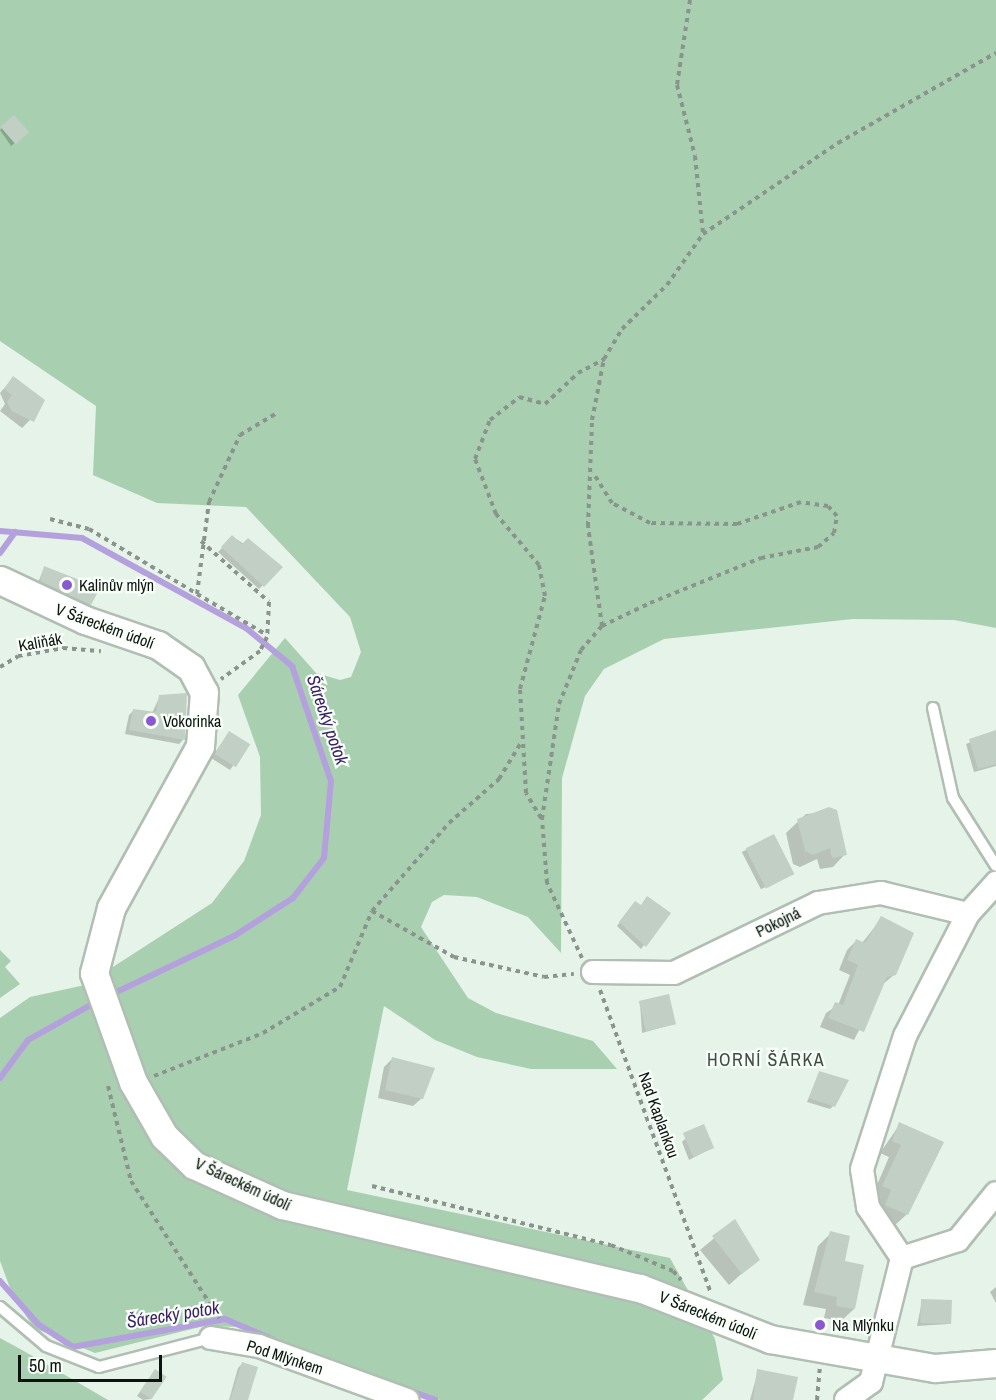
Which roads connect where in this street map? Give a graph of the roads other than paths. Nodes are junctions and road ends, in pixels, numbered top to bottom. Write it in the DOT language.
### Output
graph roads {
  1 [pos="0,580"];
  2 [pos="933,708"];
  3 [pos="996,866"];
  4 [pos="996,882"];
  5 [pos="968,914"];
  6 [pos="593,972"];
  7 [pos="996,1193"];
  8 [pos="902,1258"];
  9 [pos="0,1307"];
  10 [pos="218,1331"];
  11 [pos="878,1358"];
  12 [pos="996,1364"];
  13 [pos="407,1400"];
  14 [pos="846,1400"];
  1 -- 11 [label="street, V Šáreckém údolí"];
  2 -- 3 [label="lane"];
  4 -- 5 [label="street"];
  5 -- 6 [label="street, Pokojná"];
  5 -- 8 [label="street"];
  7 -- 8 [label="street"];
  8 -- 11 [label="street"];
  9 -- 10 [label="lane, Pod Mlýnkem"];
  10 -- 13 [label="street, Pod Mlýnkem"];
  11 -- 12 [label="street, V Šáreckém údolí"];
  11 -- 14 [label="street"];
}
